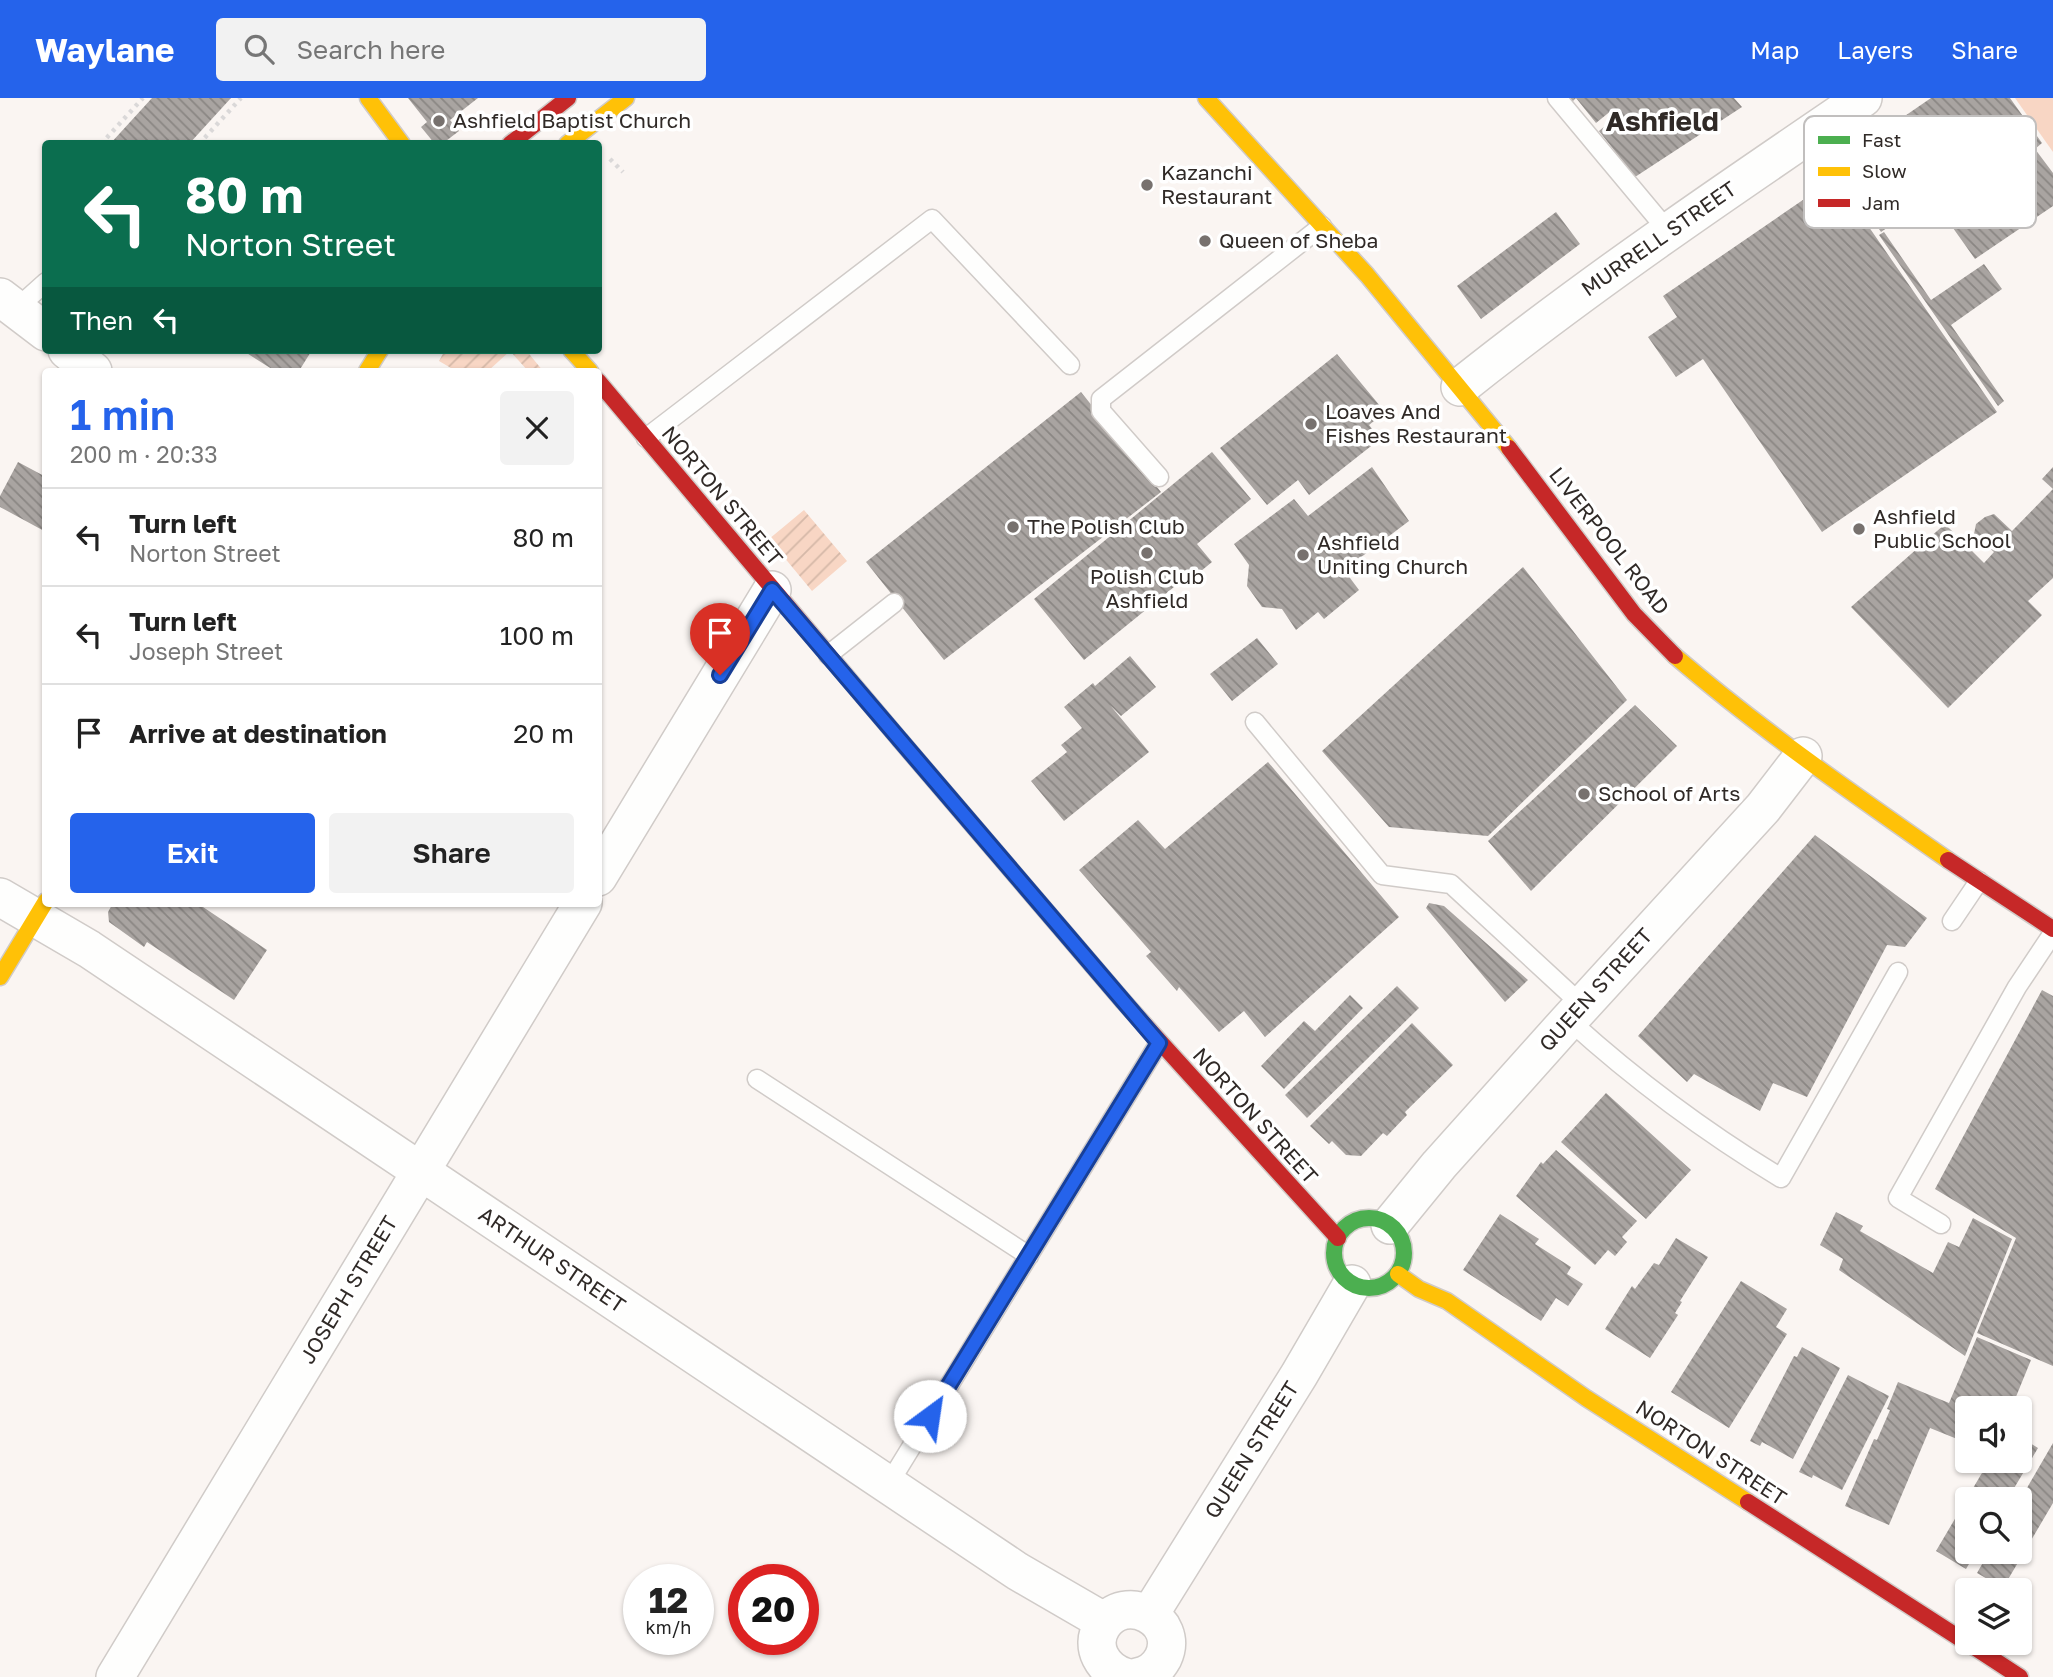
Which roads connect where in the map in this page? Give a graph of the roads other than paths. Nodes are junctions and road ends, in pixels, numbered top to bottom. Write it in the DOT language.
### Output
graph roads {
  1 [pos="368,98"];
  2 [pos="568,98"];
  3 [pos="626,98"];
  4 [pos="1206,98"];
  5 [pos="1557,98"];
  6 [pos="1863,98"];
  7 [pos="1837,116"];
  8 [pos="1804,138"];
  9 [pos="399,140"];
  10 [pos="515,140"];
  11 [pos="571,140"];
  12 [pos="1322,226"];
  13 [pos="1668,231"];
  14 [pos="42,284"];
  15 [pos="8,302"];
  16 [pos="42,329"];
  17 [pos="72,354"];
  18 [pos="575,354"];
  19 [pos="1070,365"];
  20 [pos="89,368"];
  21 [pos="587,368"];
  22 [pos="602,386"];
  23 [pos="1460,387"];
  24 [pos="646,438"];
  25 [pos="1159,477"];
  26 [pos="772,590"];
  27 [pos="894,603"];
  28 [pos="828,655"];
  29 [pos="1255,722"];
  30 [pos="1803,756"];
  31 [pos="602,870"];
  32 [pos="1979,881"];
  33 [pos="0,897"];
  34 [pos="581,907"];
  35 [pos="41,909"];
  36 [pos="1952,921"];
  37 [pos="2053,931"];
  38 [pos="1898,972"];
  39 [pos="0,977"];
  40 [pos="1575,1013"];
  41 [pos="1159,1043"];
  42 [pos="758,1080"];
  43 [pos="421,1171"];
  44 [pos="1941,1224"];
  45 [pos="1390,1225"];
  46 [pos="1338,1238"];
  47 [pos="1029,1256"];
  48 [pos="1398,1274"];
  49 [pos="1352,1284"];
  50 [pos="888,1485"];
  51 [pos="1150,1614"];
  52 [pos="1105,1622"];
  53 [pos="1955,1635"];
  54 [pos="1986,1655"];
  55 [pos="1139,1674"];
  56 [pos="115,1677"];
  57 [pos="2020,1677"];
  1 -- 9 [label="main road"];
  2 -- 10 [label="main road"];
  3 -- 11 [label="main road"];
  4 -- 12 [label="main road, LIVERPOOL ROAD"];
  5 -- 13 [label="lane"];
  6 -- 7 [label="street, MURRELL STREET"];
  8 -- 13 [label="street, MURRELL STREET"];
  12 -- 23 [label="main road, LIVERPOOL ROAD"];
  12 -- 25 [label="lane"];
  13 -- 23 [label="street, MURRELL STREET"];
  14 -- 15 [label="lane"];
  15 -- 16 [label="street"];
  17 -- 20 [label="street"];
  18 -- 21 [label="main road"];
  19 -- 24 [label="lane"];
  22 -- 24 [label="main road, NORTON STREET"];
  23 -- 30 [label="main road, LIVERPOOL ROAD"];
  24 -- 26 [label="main road, NORTON STREET"];
  26 -- 28 [label="main road, NORTON STREET"];
  26 -- 31 [label="street"];
  27 -- 28 [label="lane"];
  28 -- 41 [label="main road, NORTON STREET"];
  29 -- 40 [label="lane"];
  30 -- 32 [label="main road, LIVERPOOL ROAD"];
  30 -- 40 [label="street, QUEEN STREET"];
  32 -- 36 [label="lane"];
  32 -- 37 [label="main road, LIVERPOOL ROAD"];
  33 -- 35 [label="street, ARTHUR STREET"];
  34 -- 43 [label="street, JOSEPH STREET"];
  35 -- 39 [label="main road"];
  35 -- 43 [label="street, ARTHUR STREET"];
  37 -- 44 [label="lane"];
  38 -- 40 [label="lane"];
  40 -- 45 [label="street, QUEEN STREET"];
  41 -- 46 [label="main road, NORTON STREET"];
  41 -- 47 [label="lane"];
  42 -- 47 [label="lane"];
  43 -- 50 [label="street, ARTHUR STREET"];
  43 -- 56 [label="street, JOSEPH STREET"];
  45 -- 46 [label="main road"];
  45 -- 48 [label="main road"];
  46 -- 49 [label="main road"];
  47 -- 50 [label="lane"];
  48 -- 49 [label="main road"];
  48 -- 53 [label="main road, NORTON STREET"];
  49 -- 51 [label="street, QUEEN STREET"];
  50 -- 52 [label="street, ARTHUR STREET"];
  51 -- 52 [label="street"];
  51 -- 55 [label="street"];
  52 -- 55 [label="street"];
  54 -- 57 [label="main road, NORTON STREET"];
}
